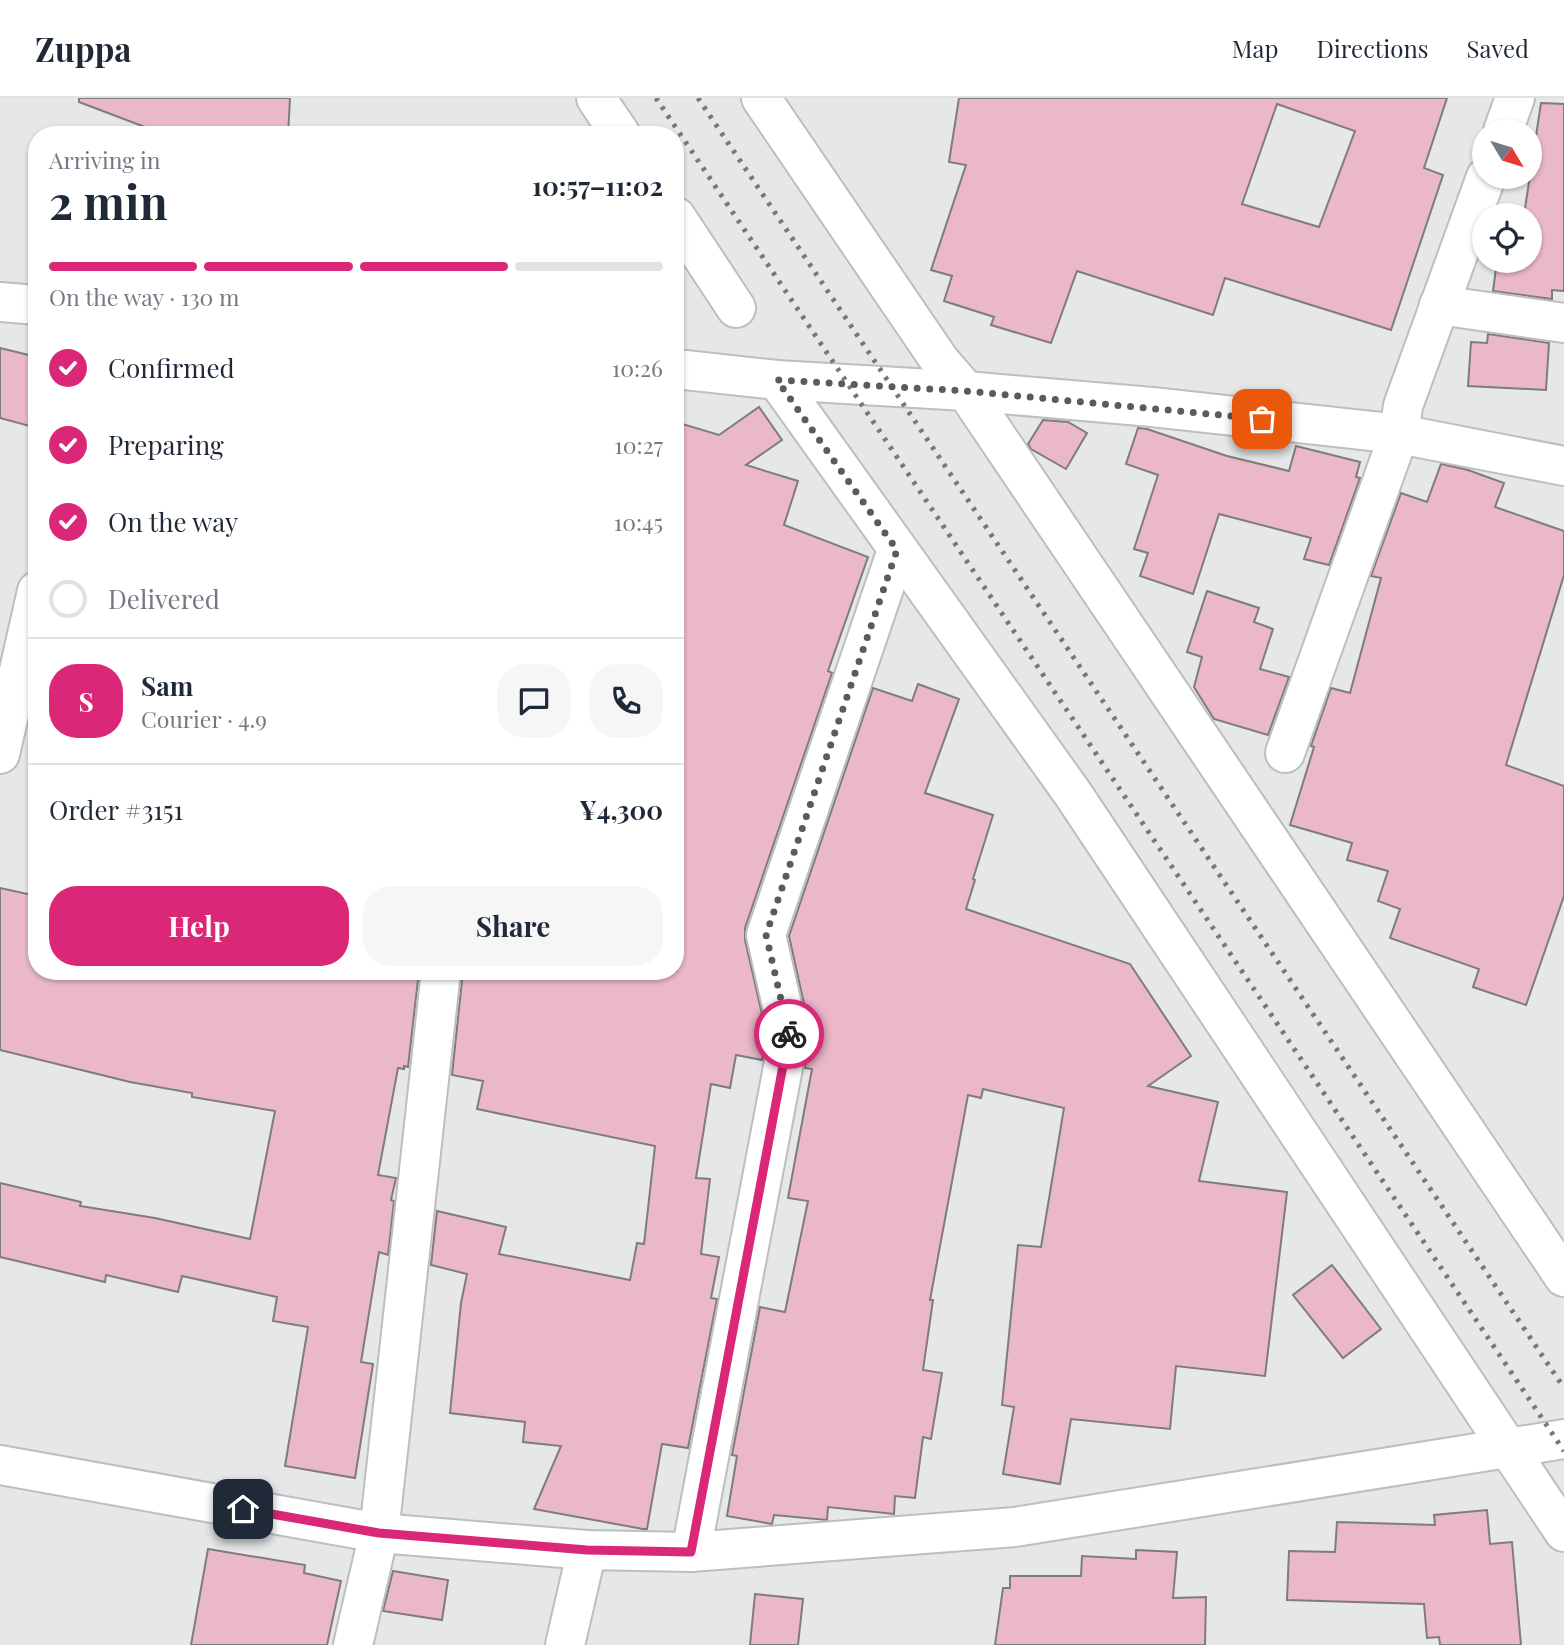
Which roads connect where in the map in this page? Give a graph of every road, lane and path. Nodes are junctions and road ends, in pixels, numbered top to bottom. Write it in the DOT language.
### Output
graph roads {
  1 [pos="596,98"];
  2 [pos="761,98"];
  3 [pos="1515,98"];
  4 [pos="1507,119"];
  5 [pos="615,126"];
  6 [pos="1482,189"];
  7 [pos="684,229"];
  8 [pos="0,302"];
  9 [pos="28,304"];
  10 [pos="1439,305"];
  11 [pos="736,308"];
  12 [pos="1564,323"];
  13 [pos="684,370"];
  14 [pos="777,380"];
  15 [pos="966,391"];
  16 [pos="1399,434"];
  17 [pos="1564,466"];
  18 [pos="897,550"];
  19 [pos="28,631"];
  20 [pos="1285,753"];
  21 [pos="0,754"];
  22 [pos="440,980"];
  23 [pos="1564,1277"];
  24 [pos="1564,1439"];
  25 [pos="1508,1449"];
  26 [pos="0,1465"];
  27 [pos="1564,1532"];
  28 [pos="379,1533"];
  29 [pos="587,1550"];
  30 [pos="691,1552"];
  31 [pos="353,1645"];
  32 [pos="565,1645"];
  1 -- 5 [label="street"];
  2 -- 15 [label="street"];
  3 -- 4 [label="street"];
  6 -- 10 [label="street"];
  7 -- 11 [label="street"];
  8 -- 9 [label="street"];
  10 -- 12 [label="street"];
  10 -- 16 [label="street"];
  13 -- 14 [label="street"];
  14 -- 15 [label="street"];
  14 -- 18 [label="street"];
  15 -- 16 [label="street"];
  15 -- 23 [label="street"];
  16 -- 17 [label="street"];
  16 -- 20 [label="street"];
  18 -- 25 [label="street"];
  18 -- 30 [label="street"];
  19 -- 21 [label="street"];
  22 -- 28 [label="street"];
  24 -- 25 [label="street"];
  25 -- 27 [label="street"];
  25 -- 30 [label="street"];
  26 -- 28 [label="street"];
  28 -- 29 [label="street"];
  28 -- 31 [label="street"];
  29 -- 30 [label="street"];
  29 -- 32 [label="street"];
}
